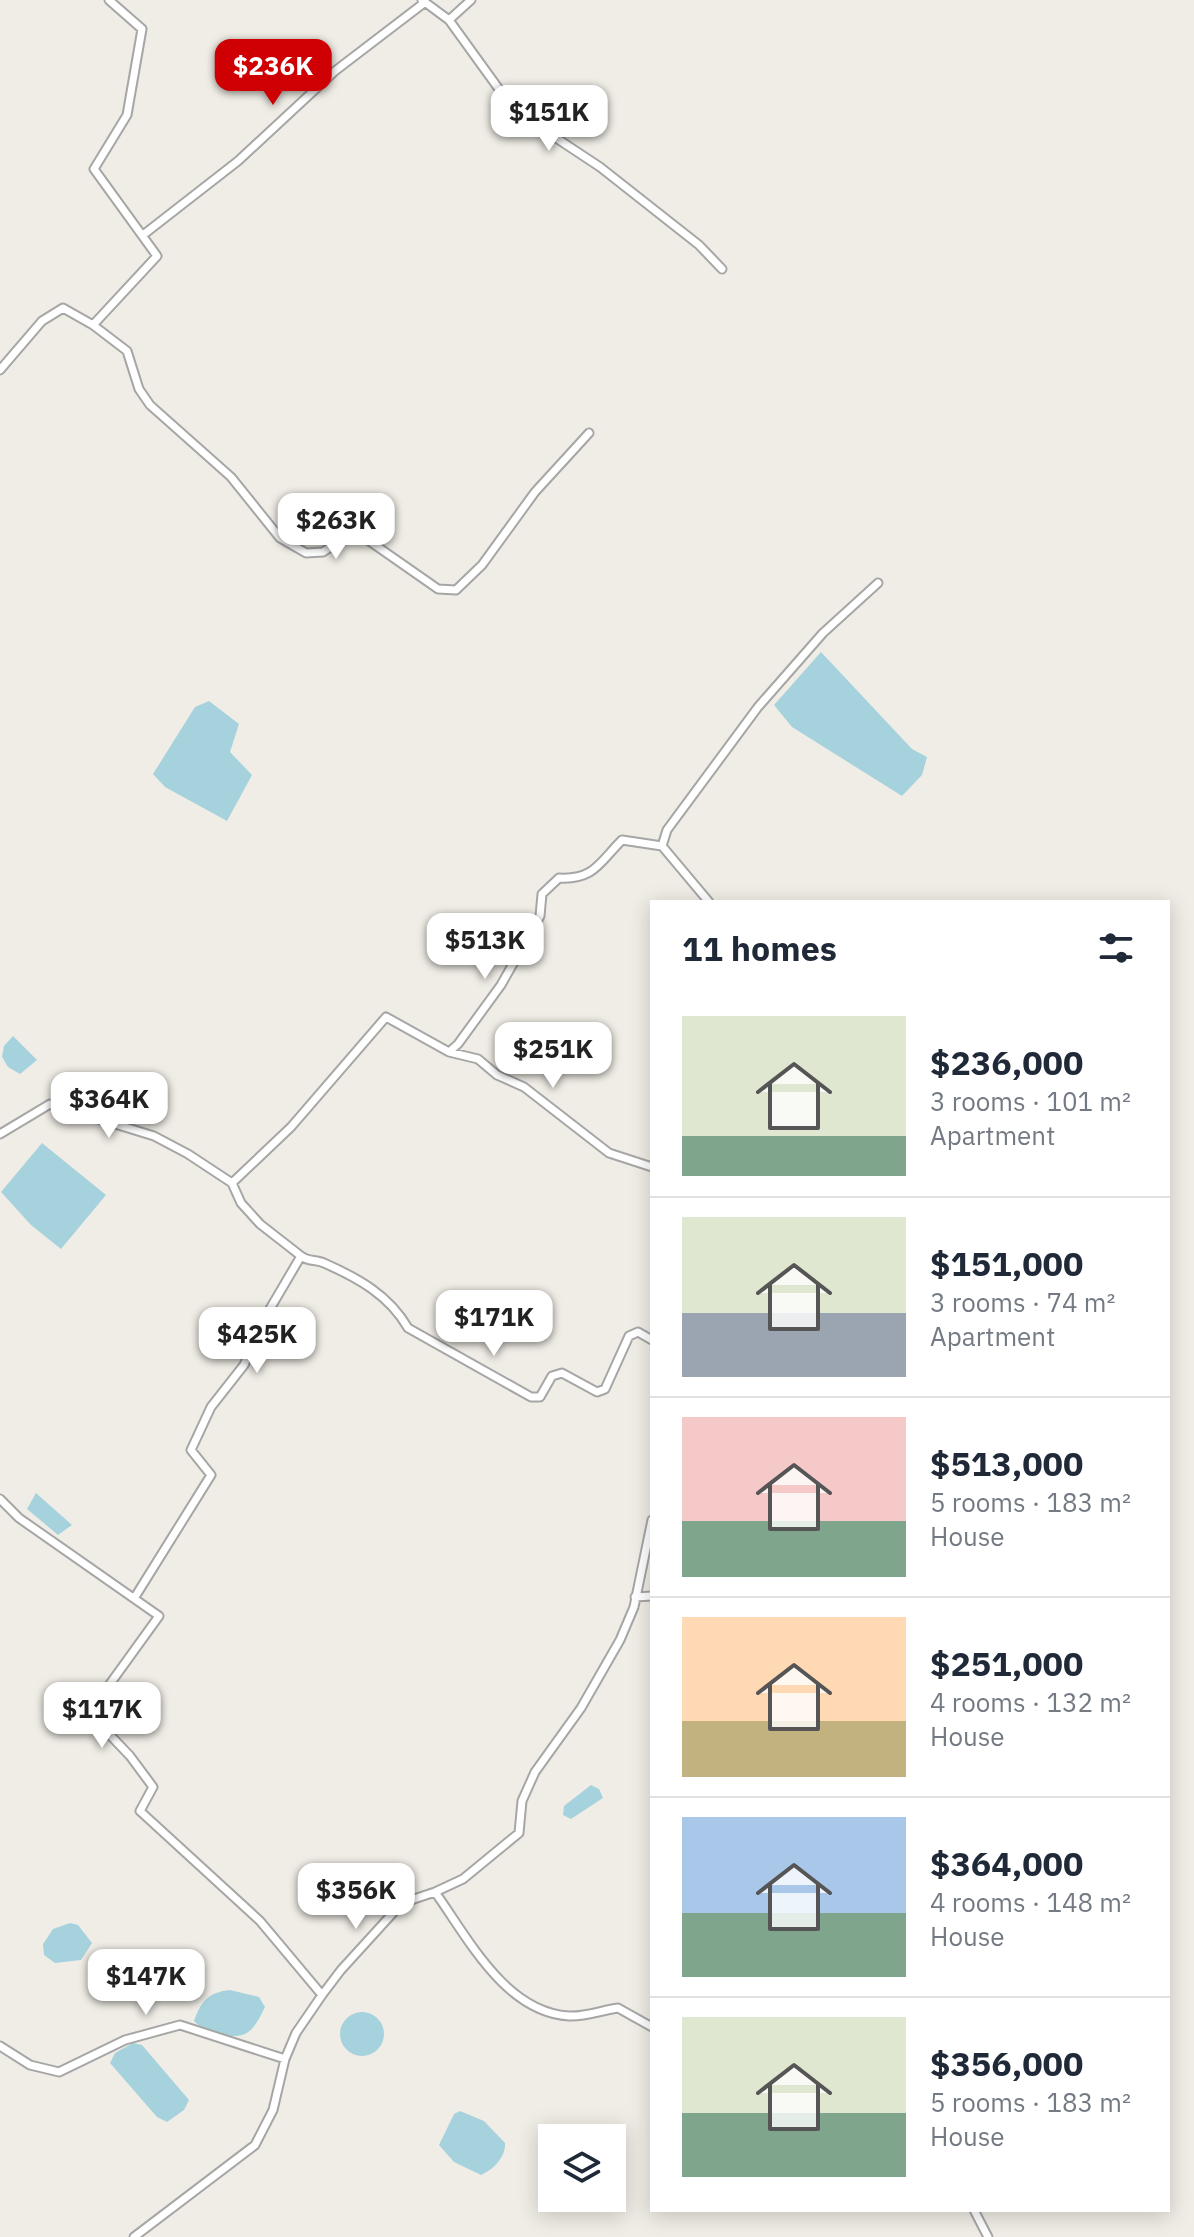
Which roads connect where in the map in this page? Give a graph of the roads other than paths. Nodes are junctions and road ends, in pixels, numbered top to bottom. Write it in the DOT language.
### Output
graph roads {
  1 [pos="109,0"];
  2 [pos="471,0"];
  3 [pos="423,1"];
  4 [pos="449,20"];
  5 [pos="143,235"];
  6 [pos="722,269"];
  7 [pos="93,325"];
  8 [pos="0,370"];
  9 [pos="589,433"];
  10 [pos="878,583"];
  11 [pos="662,846"];
  12 [pos="707,900"];
  13 [pos="449,1052"];
  14 [pos="0,1134"];
  15 [pos="650,1166"];
  16 [pos="232,1183"];
  17 [pos="301,1256"];
  18 [pos="650,1339"];
  19 [pos="0,1499"];
  20 [pos="650,1529"];
  21 [pos="650,1596"];
  22 [pos="135,1597"];
  23 [pos="635,1597"];
  24 [pos="435,1892"];
  25 [pos="322,1995"];
  26 [pos="650,2026"];
  27 [pos="0,2046"];
  28 [pos="285,2059"];
  29 [pos="975,2212"];
  30 [pos="134,2237"];
  31 [pos="988,2237"];
  1 -- 5 [label="street"];
  2 -- 4 [label="street"];
  3 -- 4 [label="street"];
  3 -- 5 [label="street"];
  4 -- 6 [label="street"];
  5 -- 7 [label="street"];
  7 -- 8 [label="street"];
  7 -- 9 [label="street"];
  10 -- 11 [label="street"];
  11 -- 12 [label="street"];
  11 -- 13 [label="street"];
  13 -- 15 [label="street"];
  13 -- 16 [label="street"];
  14 -- 16 [label="street"];
  16 -- 17 [label="street"];
  17 -- 18 [label="street"];
  17 -- 22 [label="street"];
  19 -- 22 [label="street"];
  20 -- 23 [label="street"];
  21 -- 23 [label="street"];
  22 -- 25 [label="street"];
  23 -- 24 [label="street"];
  24 -- 25 [label="street"];
  24 -- 26 [label="street"];
  25 -- 28 [label="street"];
  27 -- 28 [label="street"];
  28 -- 30 [label="street"];
  29 -- 31 [label="street"];
}
